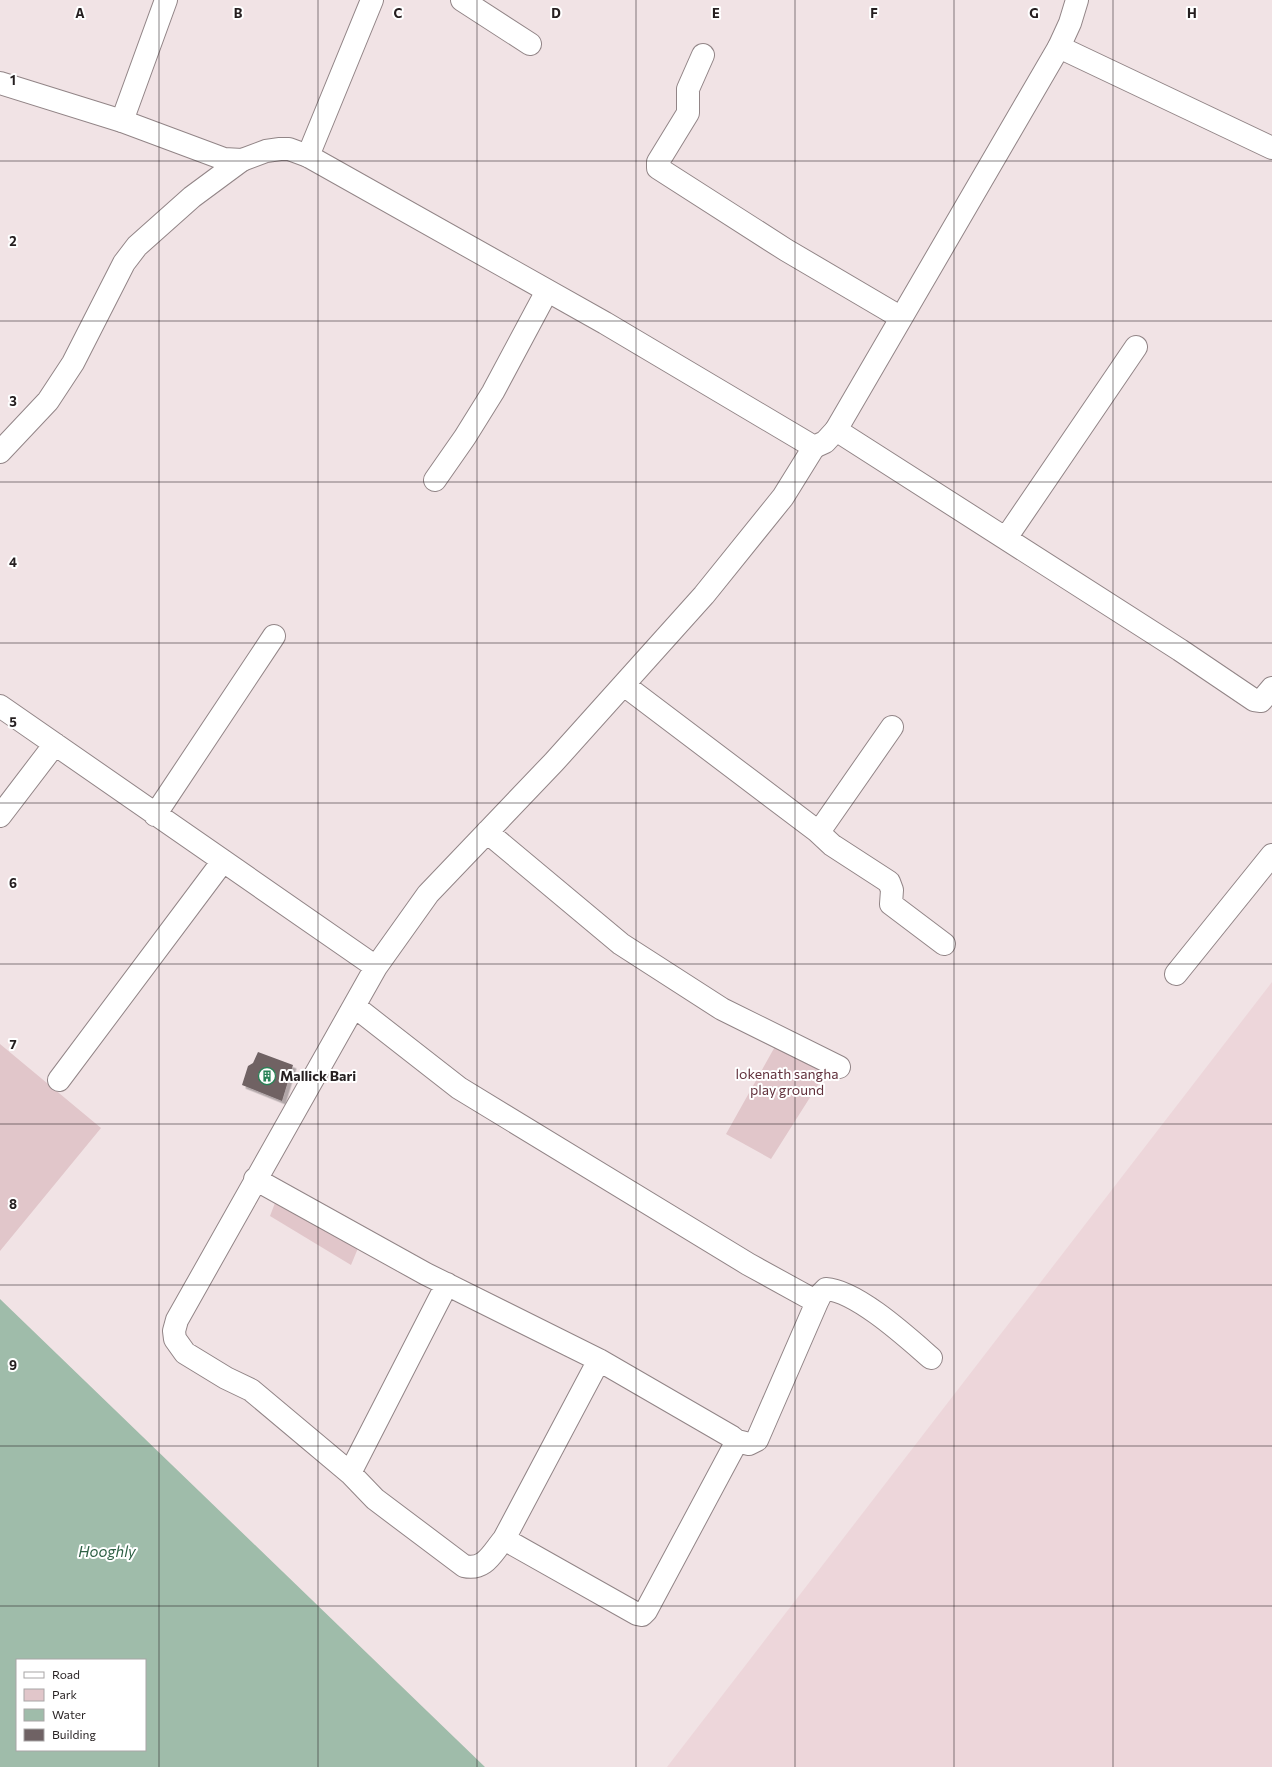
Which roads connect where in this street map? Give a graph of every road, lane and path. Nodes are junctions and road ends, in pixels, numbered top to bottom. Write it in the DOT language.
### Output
graph roads {
  1 [pos="166,0"];
  2 [pos="372,0"];
  3 [pos="462,0"];
  4 [pos="1077,0"];
  5 [pos="530,44"];
  6 [pos="1059,47"];
  7 [pos="703,55"];
  8 [pos="0,83"];
  9 [pos="122,121"];
  10 [pos="1272,148"];
  11 [pos="308,156"];
  12 [pos="242,160"];
  13 [pos="548,291"];
  14 [pos="900,317"];
  15 [pos="1136,348"];
  16 [pos="836,430"];
  17 [pos="814,447"];
  18 [pos="0,452"];
  19 [pos="435,480"];
  20 [pos="1006,538"];
  21 [pos="274,636"];
  22 [pos="624,685"];
  23 [pos="1272,688"];
  24 [pos="0,706"];
  25 [pos="892,727"];
  26 [pos="55,744"];
  27 [pos="155,815"];
  28 [pos="0,816"];
  29 [pos="817,831"];
  30 [pos="487,832"];
  31 [pos="1272,855"];
  32 [pos="223,861"];
  33 [pos="944,944"];
  34 [pos="376,967"];
  35 [pos="1176,974"];
  36 [pos="354,1006"];
  37 [pos="839,1067"];
  38 [pos="59,1080"];
  39 [pos="255,1179"];
  40 [pos="447,1284"];
  41 [pos="817,1302"];
  42 [pos="931,1358"];
  43 [pos="599,1360"];
  44 [pos="736,1441"];
  45 [pos="350,1473"];
  46 [pos="504,1539"];
  1 -- 9 [label="street"];
  2 -- 11 [label="street"];
  3 -- 5 [label="street"];
  4 -- 6 [label="street"];
  6 -- 10 [label="street"];
  6 -- 14 [label="street"];
  7 -- 14 [label="street"];
  8 -- 9 [label="street"];
  9 -- 12 [label="street"];
  11 -- 12 [label="street"];
  11 -- 13 [label="street"];
  12 -- 18 [label="street"];
  13 -- 17 [label="street"];
  13 -- 19 [label="street"];
  14 -- 16 [label="street"];
  15 -- 20 [label="street"];
  16 -- 17 [label="street"];
  16 -- 20 [label="street"];
  17 -- 22 [label="street"];
  20 -- 23 [label="street"];
  21 -- 27 [label="street"];
  22 -- 29 [label="street"];
  22 -- 30 [label="street"];
  24 -- 26 [label="street"];
  25 -- 29 [label="street"];
  26 -- 27 [label="street"];
  26 -- 28 [label="street"];
  27 -- 32 [label="street"];
  29 -- 33 [label="street"];
  30 -- 34 [label="street"];
  30 -- 37 [label="street"];
  31 -- 35 [label="street"];
  32 -- 34 [label="street"];
  32 -- 38 [label="street"];
  34 -- 36 [label="street"];
  36 -- 39 [label="street"];
  36 -- 41 [label="street"];
  39 -- 40 [label="street"];
  39 -- 45 [label="street"];
  40 -- 43 [label="street"];
  40 -- 45 [label="street"];
  41 -- 42 [label="street"];
  41 -- 44 [label="street"];
  43 -- 44 [label="street"];
  43 -- 46 [label="street"];
  44 -- 46 [label="street"];
  45 -- 46 [label="street"];
}
